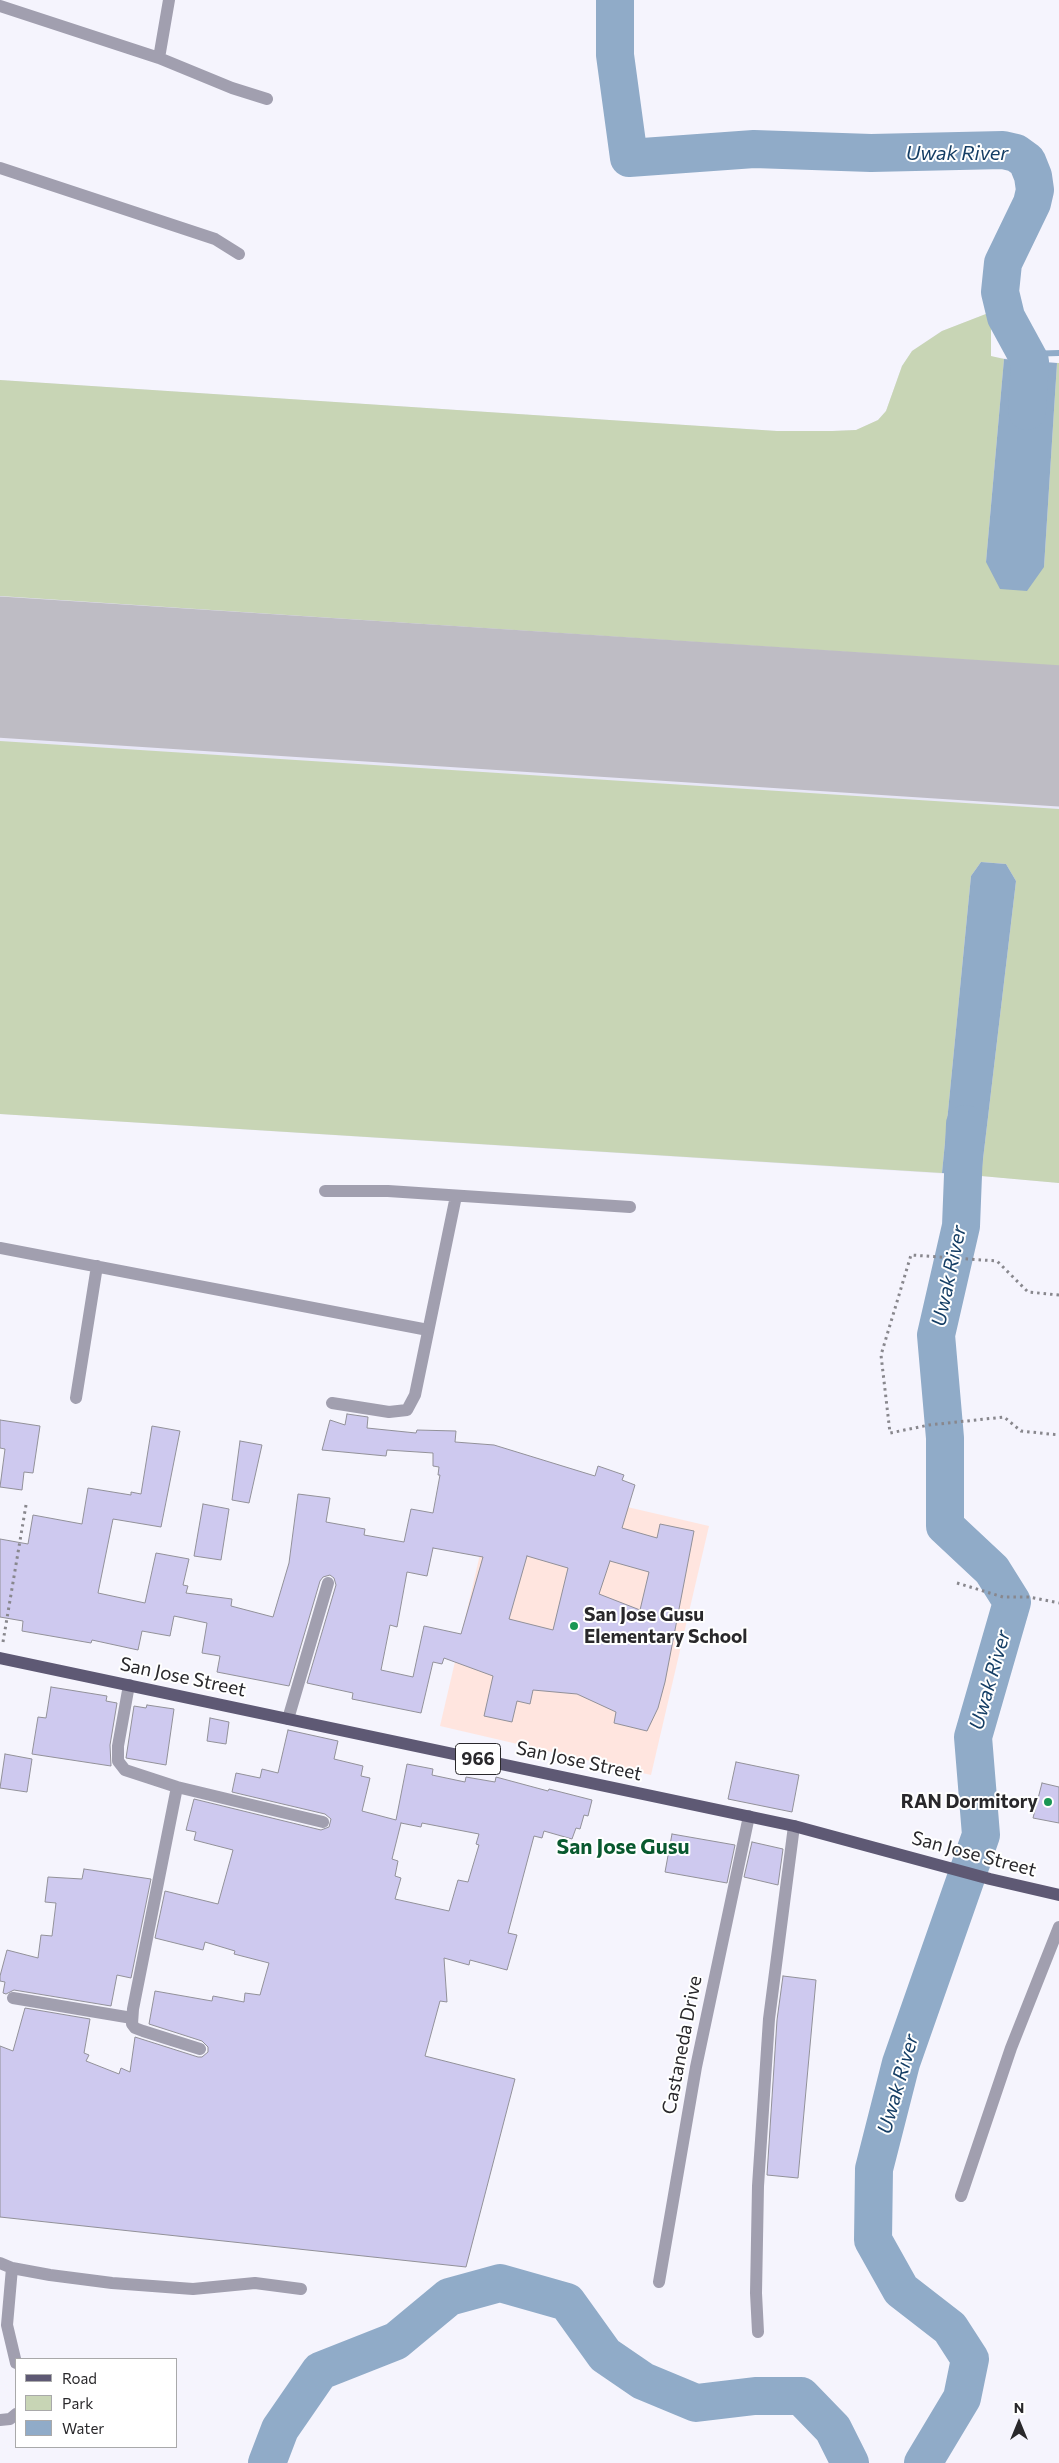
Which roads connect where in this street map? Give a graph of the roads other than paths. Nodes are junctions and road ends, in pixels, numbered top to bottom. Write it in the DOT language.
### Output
graph roads {
  1 [pos="170,0"];
  2 [pos="0,6"];
  3 [pos="159,58"];
  4 [pos="267,99"];
  5 [pos="0,168"];
  6 [pos="239,254"];
  7 [pos="325,1191"];
  8 [pos="456,1196"];
  9 [pos="630,1207"];
  10 [pos="0,1248"];
  11 [pos="97,1266"];
  12 [pos="428,1330"];
  13 [pos="76,1398"];
  14 [pos="332,1403"];
  15 [pos="328,1583"];
  16 [pos="0,1658"];
  17 [pos="129,1684"];
  18 [pos="288,1719"];
  19 [pos="177,1787"];
  20 [pos="749,1816"];
  21 [pos="323,1822"];
  22 [pos="794,1826"];
  23 [pos="1059,1895"];
  24 [pos="1059,1927"];
  25 [pos="13,1998"];
  26 [pos="132,2018"];
  27 [pos="200,2049"];
  28 [pos="961,2196"];
  29 [pos="6,2265"];
  30 [pos="659,2282"];
  31 [pos="301,2289"];
  32 [pos="758,2332"];
  33 [pos="15,2359"];
  34 [pos="15,2415"];
  35 [pos="0,2420"];
  1 -- 3 [label="street"];
  2 -- 3 [label="street"];
  3 -- 4 [label="street"];
  5 -- 6 [label="street"];
  7 -- 8 [label="street"];
  8 -- 9 [label="street"];
  8 -- 12 [label="street"];
  10 -- 11 [label="street"];
  11 -- 12 [label="street"];
  11 -- 13 [label="street"];
  12 -- 14 [label="street"];
  15 -- 18 [label="street"];
  16 -- 17 [label="main road, San Jose Street / 966"];
  17 -- 18 [label="main road, San Jose Street / 966"];
  17 -- 19 [label="street"];
  18 -- 20 [label="main road, San Jose Street / 966"];
  19 -- 21 [label="street"];
  19 -- 26 [label="street"];
  20 -- 22 [label="main road, San Jose Street / 966"];
  20 -- 30 [label="street, Castaneda Drive"];
  22 -- 23 [label="main road, San Jose Street / 966"];
  22 -- 32 [label="street"];
  24 -- 28 [label="street"];
  25 -- 26 [label="street"];
  26 -- 27 [label="street"];
  29 -- 31 [label="street"];
  29 -- 33 [label="street"];
  34 -- 35 [label="street"];
}
